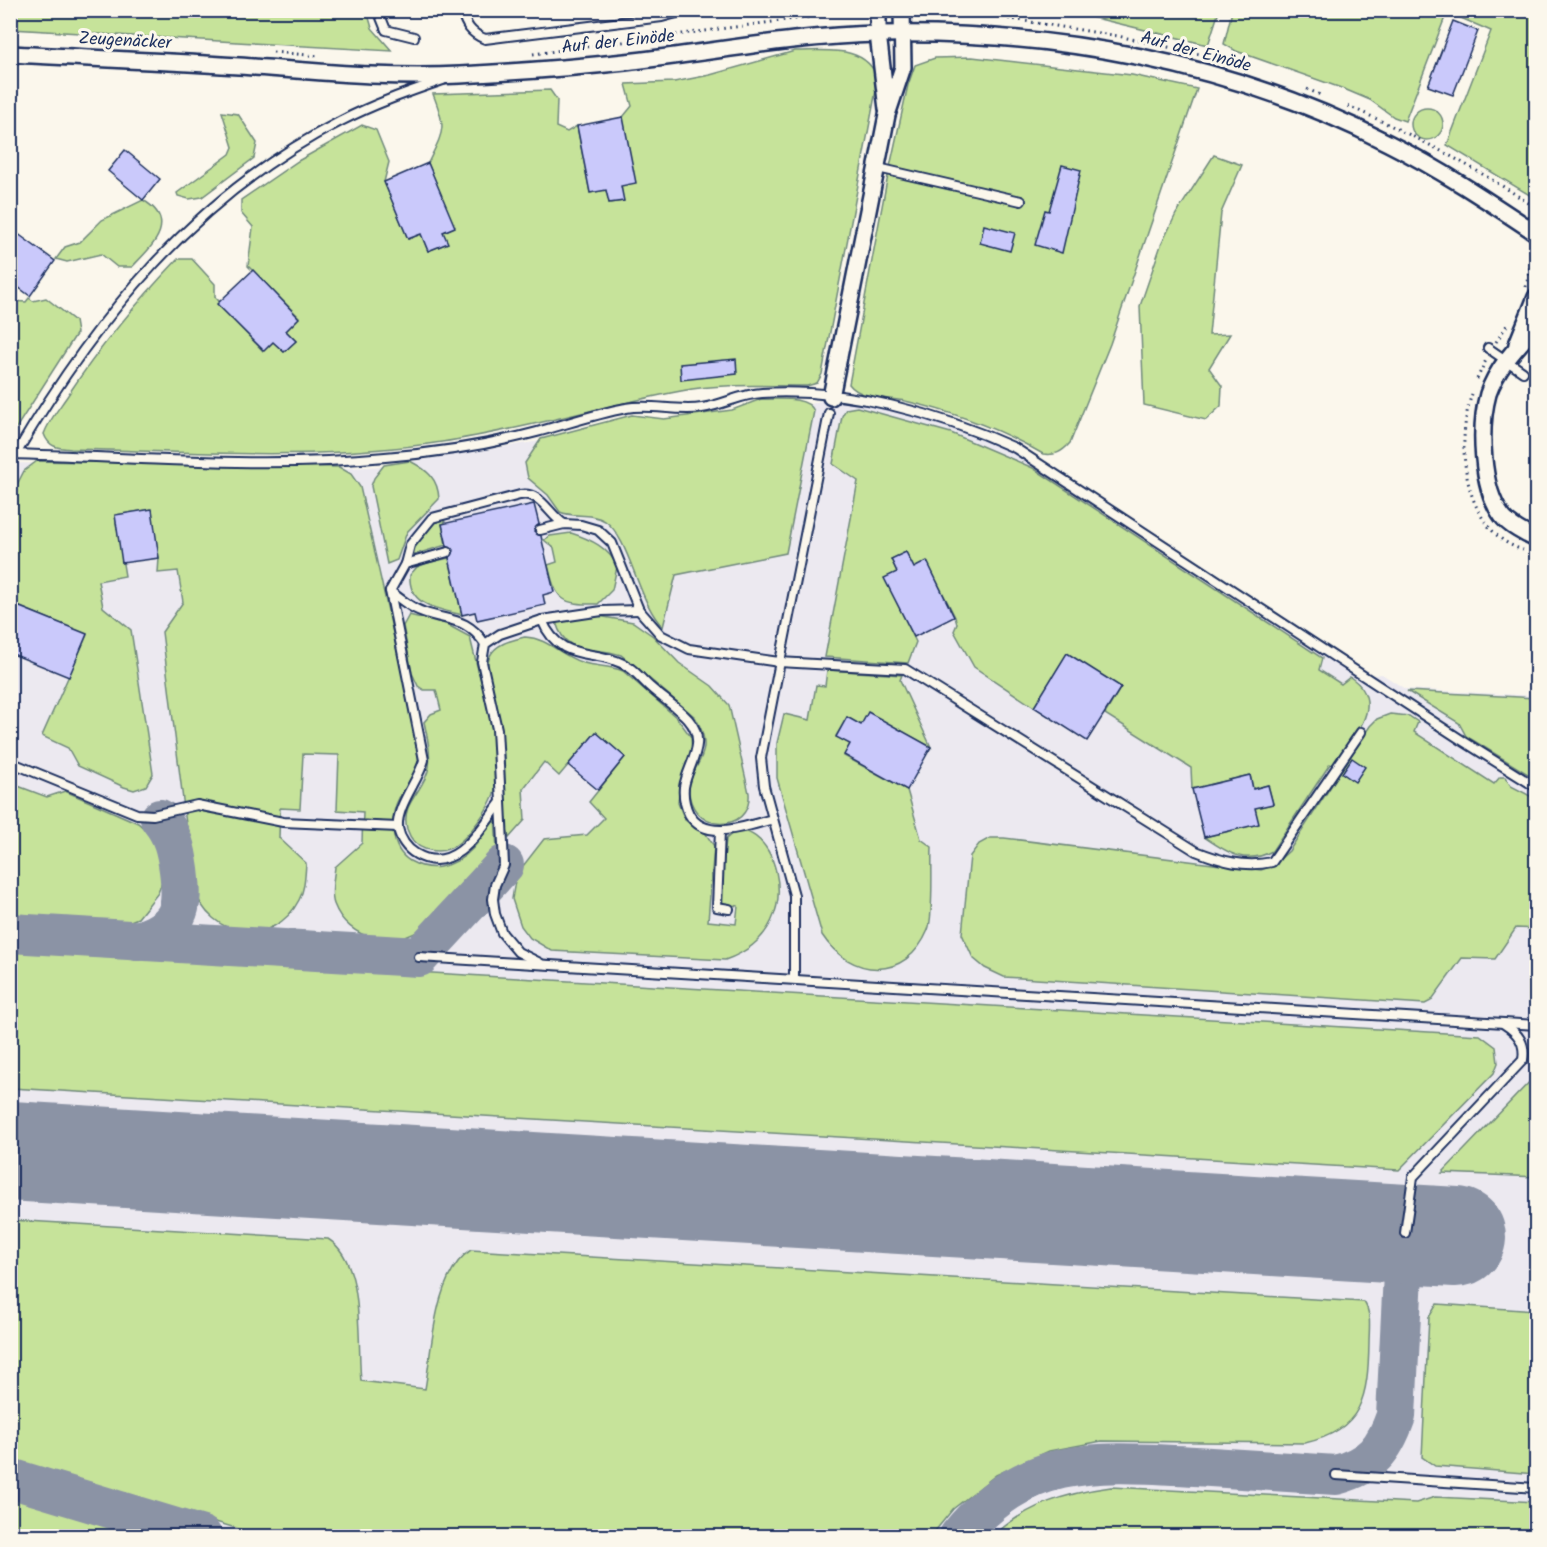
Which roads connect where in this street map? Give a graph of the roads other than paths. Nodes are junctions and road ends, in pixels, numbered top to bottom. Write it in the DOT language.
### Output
graph roads {
  1 [pos="378,10"];
  2 [pos="461,10"];
  3 [pos="688,10"];
  4 [pos="878,10"];
  5 [pos="902,10"];
  6 [pos="878,34"];
  7 [pos="904,35"];
  8 [pos="414,37"];
  9 [pos="10,54"];
  10 [pos="237,66"];
  11 [pos="455,75"];
  12 [pos="887,115"];
  13 [pos="878,168"];
  14 [pos="1021,201"];
  15 [pos="1536,233"];
  16 [pos="1536,297"];
  17 [pos="1536,326"];
  18 [pos="1488,348"];
  19 [pos="1511,355"];
  20 [pos="1523,372"];
  21 [pos="831,397"];
  22 [pos="829,413"];
  23 [pos="13,454"];
  24 [pos="564,524"];
  25 [pos="540,530"];
  26 [pos="1536,539"];
  27 [pos="448,552"];
  28 [pos="405,564"];
  29 [pos="390,591"];
  30 [pos="639,610"];
  31 [pos="542,620"];
  32 [pos="485,644"];
  33 [pos="779,662"];
  34 [pos="1361,732"];
  35 [pos="10,762"];
  36 [pos="1536,787"];
  37 [pos="501,802"];
  38 [pos="773,819"];
  39 [pos="398,827"];
  40 [pos="720,830"];
  41 [pos="729,909"];
  42 [pos="419,957"];
  43 [pos="543,964"];
  44 [pos="794,979"];
  45 [pos="1503,1023"];
  46 [pos="1536,1025"];
  47 [pos="1405,1233"];
  48 [pos="1336,1474"];
  49 [pos="1536,1488"];
  1 -- 8 [label="lane"];
  2 -- 3 [label="lane"];
  4 -- 6 [label="street"];
  5 -- 7 [label="street"];
  6 -- 7 [label="street, Auf der Einöde"];
  6 -- 11 [label="street, Auf der Einöde"];
  6 -- 12 [label="street"];
  7 -- 12 [label="street"];
  7 -- 15 [label="street, Auf der Einöde"];
  9 -- 10 [label="street, Zeugenäcker"];
  10 -- 11 [label="street, Auf der Einöde"];
  11 -- 23 [label="lane"];
  12 -- 13 [label="street"];
  13 -- 14 [label="lane"];
  13 -- 21 [label="street"];
  16 -- 19 [label="street"];
  17 -- 19 [label="street"];
  18 -- 19 [label="lane"];
  19 -- 20 [label="lane"];
  19 -- 26 [label="street"];
  21 -- 23 [label="lane"];
  21 -- 36 [label="lane"];
  22 -- 33 [label="lane"];
  24 -- 25 [label="lane"];
  24 -- 28 [label="lane"];
  24 -- 30 [label="lane"];
  27 -- 28 [label="lane"];
  28 -- 29 [label="lane"];
  29 -- 32 [label="lane"];
  29 -- 39 [label="lane"];
  30 -- 31 [label="lane"];
  30 -- 33 [label="lane"];
  31 -- 32 [label="lane"];
  31 -- 40 [label="lane"];
  32 -- 37 [label="lane"];
  33 -- 34 [label="lane"];
  33 -- 38 [label="lane"];
  35 -- 39 [label="lane"];
  37 -- 39 [label="lane"];
  37 -- 43 [label="lane"];
  38 -- 40 [label="lane"];
  38 -- 44 [label="lane"];
  40 -- 41 [label="lane"];
  42 -- 43 [label="lane"];
  43 -- 44 [label="lane"];
  44 -- 45 [label="lane"];
  45 -- 46 [label="lane"];
  45 -- 47 [label="lane"];
  48 -- 49 [label="lane"];
}
